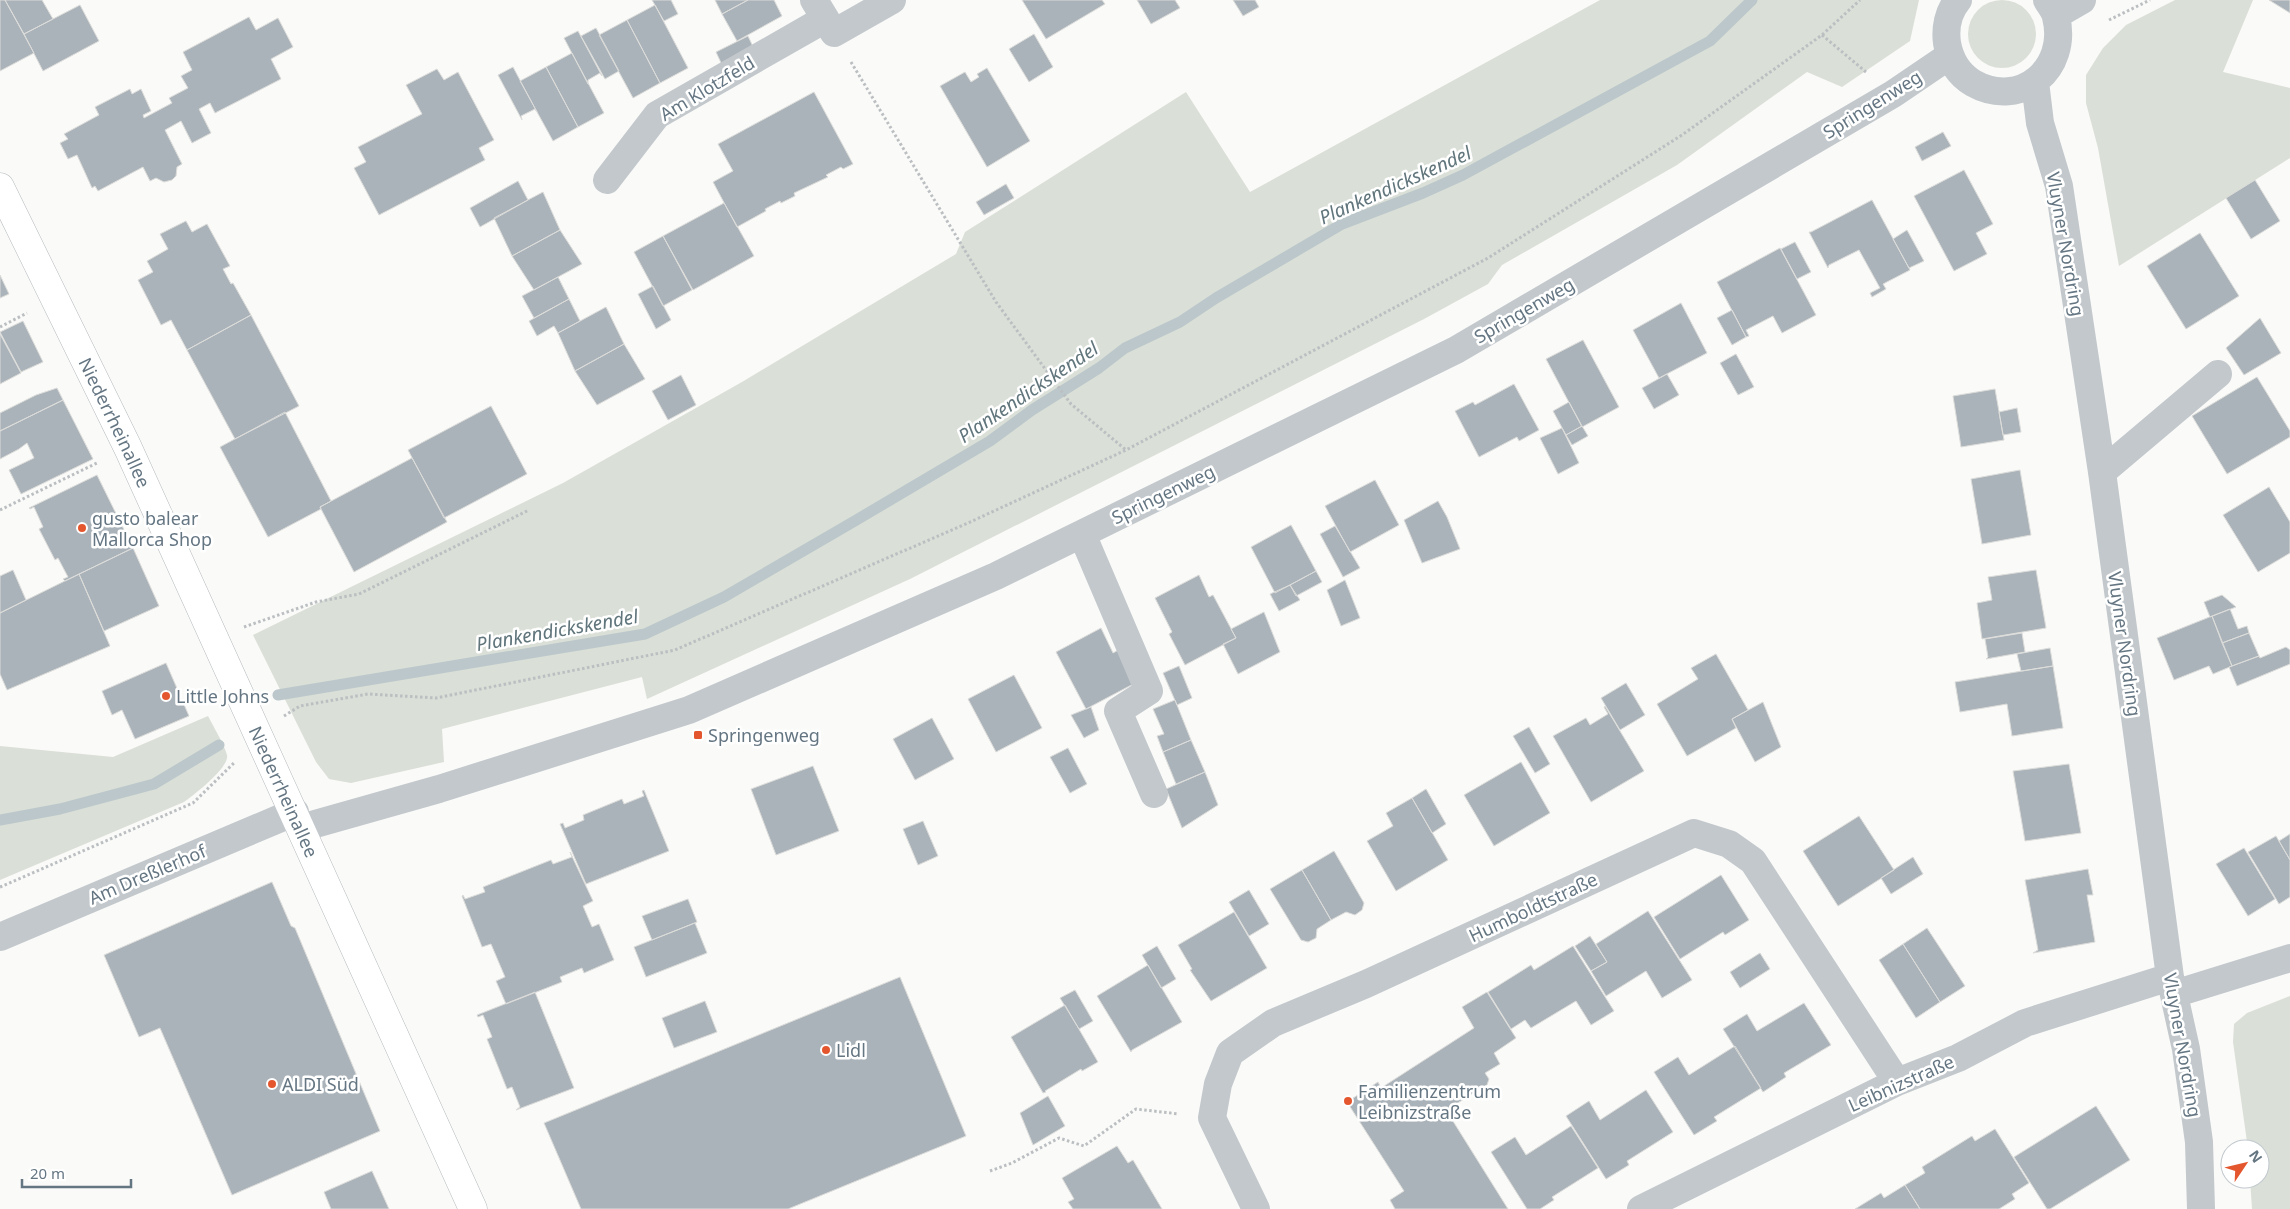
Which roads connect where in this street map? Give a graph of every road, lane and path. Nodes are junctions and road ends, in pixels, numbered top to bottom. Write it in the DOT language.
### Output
graph roads {
  1 [pos="892,0"];
  2 [pos="1860,0"];
  3 [pos="1958,0"];
  4 [pos="2082,0"];
  5 [pos="2051,8"];
  6 [pos="824,17"];
  7 [pos="1822,35"];
  8 [pos="1949,56"];
  9 [pos="2035,82"];
  10 [pos="1892,94"];
  11 [pos="607,180"];
  12 [pos="0,187"];
  13 [pos="2218,374"];
  14 [pos="128,448"];
  15 [pos="1126,450"];
  16 [pos="2102,472"];
  17 [pos="0,510"];
  18 [pos="529,510"];
  19 [pos="1082,534"];
  20 [pos="215,636"];
  21 [pos="258,731"];
  22 [pos="1154,794"];
  23 [pos="298,820"];
  24 [pos="0,887"];
  25 [pos="0,937"];
  26 [pos="2290,958"];
  27 [pos="2172,986"];
  28 [pos="1897,1082"];
  29 [pos="1212,1118"];
  30 [pos="990,1171"];
  31 [pos="473,1209"];
  32 [pos="1256,1209"];
  33 [pos="1640,1209"];
  34 [pos="2201,1209"];
  1 -- 6 [label="street, Am Klotzfeld"];
  2 -- 7 [label="path"];
  3 -- 8 [label="street"];
  4 -- 5 [label="street"];
  5 -- 9 [label="street"];
  6 -- 11 [label="street, Am Klotzfeld"];
  6 -- 15 [label="path"];
  7 -- 10 [label="path"];
  7 -- 15 [label="path"];
  8 -- 9 [label="street"];
  8 -- 10 [label="street, Springenweg"];
  9 -- 16 [label="street, Vluyner Nordring"];
  10 -- 19 [label="street, Springenweg"];
  12 -- 14 [label="main road, Niederrheinallee"];
  13 -- 16 [label="street"];
  14 -- 17 [label="path"];
  14 -- 20 [label="main road, Niederrheinallee"];
  15 -- 21 [label="path"];
  16 -- 27 [label="street, Vluyner Nordring"];
  18 -- 20 [label="path"];
  19 -- 22 [label="street"];
  19 -- 23 [label="street, Springenweg"];
  20 -- 21 [label="main road, Niederrheinallee"];
  21 -- 23 [label="main road, Niederrheinallee"];
  21 -- 24 [label="path"];
  23 -- 25 [label="street, Am Dreßlerhof"];
  23 -- 31 [label="main road, Niederrheinallee"];
  26 -- 27 [label="street, Leibnizstraße"];
  27 -- 28 [label="street, Leibnizstraße"];
  27 -- 34 [label="street, Vluyner Nordring"];
  28 -- 29 [label="street, Humboldtstraße"];
  28 -- 33 [label="street, Leibnizstraße"];
  29 -- 30 [label="path"];
  29 -- 32 [label="street"];
}
